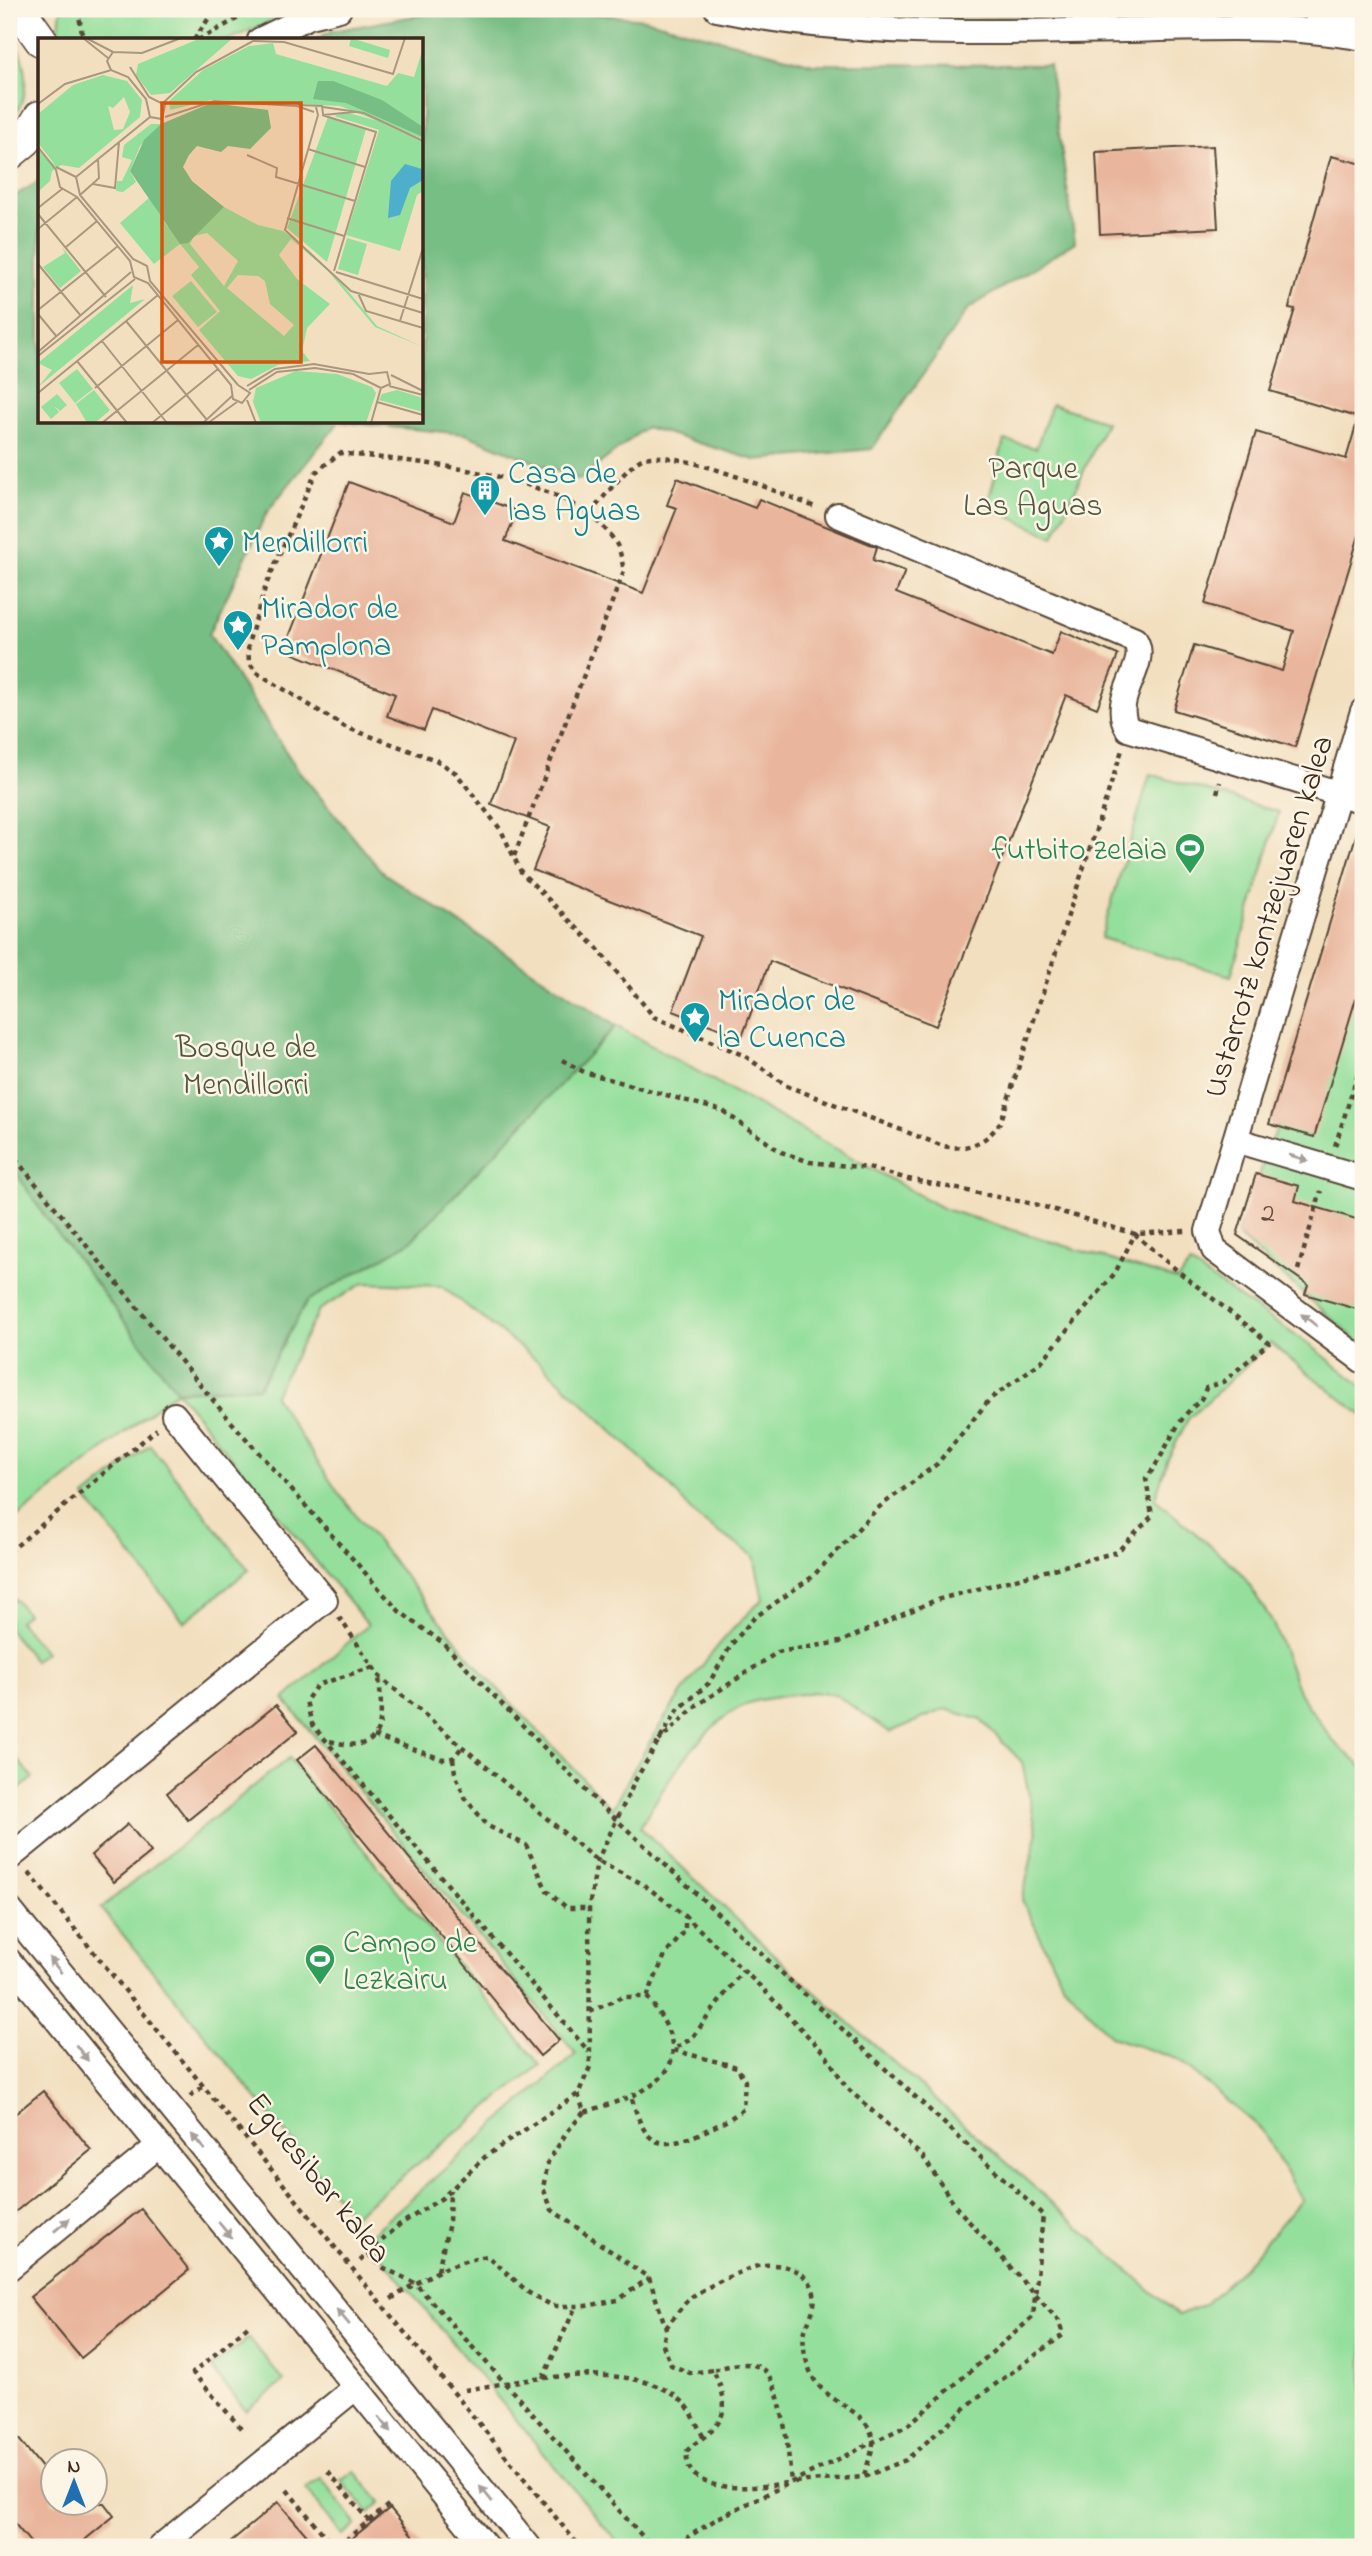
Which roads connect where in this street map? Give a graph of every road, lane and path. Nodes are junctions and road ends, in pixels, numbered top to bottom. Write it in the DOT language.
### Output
graph roads {
  1 [pos="19,9"];
  2 [pos="78,9"];
  3 [pos="215,9"];
  4 [pos="255,9"];
  5 [pos="339,9"];
  6 [pos="717,9"];
  7 [pos="1363,18"];
  8 [pos="1192,29"];
  9 [pos="40,38"];
  10 [pos="83,38"];
  11 [pos="197,38"];
  12 [pos="200,38"];
  13 [pos="264,38"];
  14 [pos="1363,38"];
  15 [pos="590,513"];
  16 [pos="838,515"];
  17 [pos="1363,711"];
  18 [pos="1128,729"];
  19 [pos="1338,795"];
  20 [pos="1363,801"];
  21 [pos="514,856"];
  22 [pos="1363,1058"];
  23 [pos="562,1060"];
  24 [pos="1235,1140"];
  25 [pos="9,1151"];
  26 [pos="1328,1167"];
  27 [pos="1363,1178"];
  28 [pos="1208,1231"];
  29 [pos="1135,1234"];
  30 [pos="1297,1270"];
  31 [pos="1363,1361"];
  32 [pos="174,1415"];
  33 [pos="9,1552"];
  34 [pos="325,1600"];
  35 [pos="373,1667"];
  36 [pos="379,1676"];
  37 [pos="374,1736"];
  38 [pos="330,1741"];
  39 [pos="659,1741"];
  40 [pos="463,1746"];
  41 [pos="453,1758"];
  42 [pos="617,1821"];
  43 [pos="11,1856"];
  44 [pos="597,1861"];
  45 [pos="589,1908"];
  46 [pos="9,1909"];
  47 [pos="685,1916"];
  48 [pos="9,1961"];
  49 [pos="743,1970"];
  50 [pos="647,1997"];
  51 [pos="590,2012"];
  52 [pos="673,2050"];
  53 [pos="590,2053"];
  54 [pos="578,2094"];
  55 [pos="632,2099"];
  56 [pos="584,2112"];
  57 [pos="158,2147"];
  58 [pos="450,2190"];
  59 [pos="368,2254"];
  60 [pos="360,2261"];
  61 [pos="9,2268"];
  62 [pos="438,2270"];
  63 [pos="649,2278"];
  64 [pos="415,2283"];
  65 [pos="1035,2297"];
  66 [pos="391,2299"];
  67 [pos="576,2306"];
  68 [pos="249,2325"];
  69 [pos="666,2328"];
  70 [pos="713,2370"];
  71 [pos="543,2379"];
  72 [pos="506,2383"];
  73 [pos="355,2388"];
  74 [pos="465,2390"];
  75 [pos="241,2428"];
  76 [pos="703,2436"];
  77 [pos="873,2442"];
  78 [pos="328,2471"];
  79 [pos="863,2477"];
  80 [pos="791,2483"];
  81 [pos="287,2490"];
  82 [pos="393,2502"];
  83 [pos="369,2521"];
  84 [pos="160,2547"];
  85 [pos="335,2547"];
  86 [pos="486,2547"];
  87 [pos="529,2547"];
  88 [pos="580,2547"];
  89 [pos="652,2547"];
  90 [pos="685,2547"];
  1 -- 9 [label="main road"];
  2 -- 10 [label="path"];
  3 -- 11 [label="path"];
  4 -- 12 [label="path"];
  5 -- 13 [label="street"];
  6 -- 8 [label="street"];
  7 -- 8 [label="street"];
  8 -- 14 [label="street"];
  15 -- 16 [label="path"];
  15 -- 21 [label="path"];
  15 -- 21 [label="path"];
  16 -- 18 [label="street"];
  17 -- 19 [label="street, Ustarrotz kontzejuaren kalea"];
  18 -- 19 [label="street"];
  18 -- 21 [label="path"];
  19 -- 20 [label="street"];
  19 -- 24 [label="street, Ustarrotz kontzejuaren kalea"];
  22 -- 26 [label="path"];
  23 -- 29 [label="path"];
  24 -- 26 [label="street, one-way"];
  24 -- 28 [label="street, Ustarrotz kontzejuaren kalea"];
  25 -- 42 [label="path"];
  26 -- 27 [label="street"];
  26 -- 30 [label="path"];
  28 -- 29 [label="path"];
  31 -- 28 [label="street, one-way"];
  29 -- 39 [label="path"];
  29 -- 39 [label="path"];
  32 -- 33 [label="path"];
  32 -- 34 [label="street"];
  34 -- 35 [label="path"];
  34 -- 43 [label="street"];
  35 -- 36 [label="path"];
  35 -- 38 [label="path"];
  36 -- 37 [label="path"];
  36 -- 40 [label="path"];
  37 -- 38 [label="path"];
  37 -- 41 [label="path"];
  38 -- 53 [label="path"];
  39 -- 42 [label="path"];
  40 -- 41 [label="path"];
  40 -- 44 [label="path"];
  41 -- 45 [label="path"];
  42 -- 44 [label="path"];
  42 -- 65 [label="path"];
  43 -- 88 [label="path, Eguesibar kalea"];
  44 -- 45 [label="path"];
  44 -- 47 [label="path"];
  45 -- 51 [label="path"];
  87 -- 46 [label="street, one-way"];
  47 -- 49 [label="path"];
  47 -- 50 [label="path"];
  48 -- 57 [label="street, one-way"];
  49 -- 52 [label="path"];
  49 -- 65 [label="path"];
  50 -- 51 [label="path"];
  50 -- 52 [label="path"];
  51 -- 53 [label="path"];
  52 -- 55 [label="path"];
  52 -- 55 [label="path"];
  53 -- 54 [label="path"];
  54 -- 56 [label="path"];
  54 -- 58 [label="path"];
  55 -- 56 [label="path"];
  56 -- 63 [label="path"];
  61 -- 57 [label="street, one-way"];
  57 -- 73 [label="street, one-way"];
  58 -- 59 [label="path"];
  58 -- 62 [label="path"];
  59 -- 60 [label="path"];
  59 -- 64 [label="path"];
  62 -- 64 [label="path"];
  62 -- 67 [label="path"];
  63 -- 67 [label="path"];
  63 -- 69 [label="path"];
  64 -- 66 [label="path"];
  64 -- 72 [label="path"];
  65 -- 77 [label="path"];
  65 -- 79 [label="path"];
  67 -- 71 [label="path"];
  68 -- 75 [label="path"];
  69 -- 70 [label="path"];
  69 -- 77 [label="path"];
  70 -- 76 [label="path"];
  70 -- 80 [label="path"];
  71 -- 72 [label="path"];
  71 -- 76 [label="path"];
  72 -- 74 [label="path"];
  72 -- 89 [label="path"];
  73 -- 84 [label="street"];
  73 -- 86 [label="street, one-way"];
  76 -- 80 [label="path"];
  77 -- 79 [label="path"];
  77 -- 80 [label="path"];
  78 -- 83 [label="path"];
  79 -- 80 [label="path"];
  80 -- 90 [label="path"];
  81 -- 85 [label="path"];
  82 -- 83 [label="path"];
  83 -- 85 [label="path"];
}
